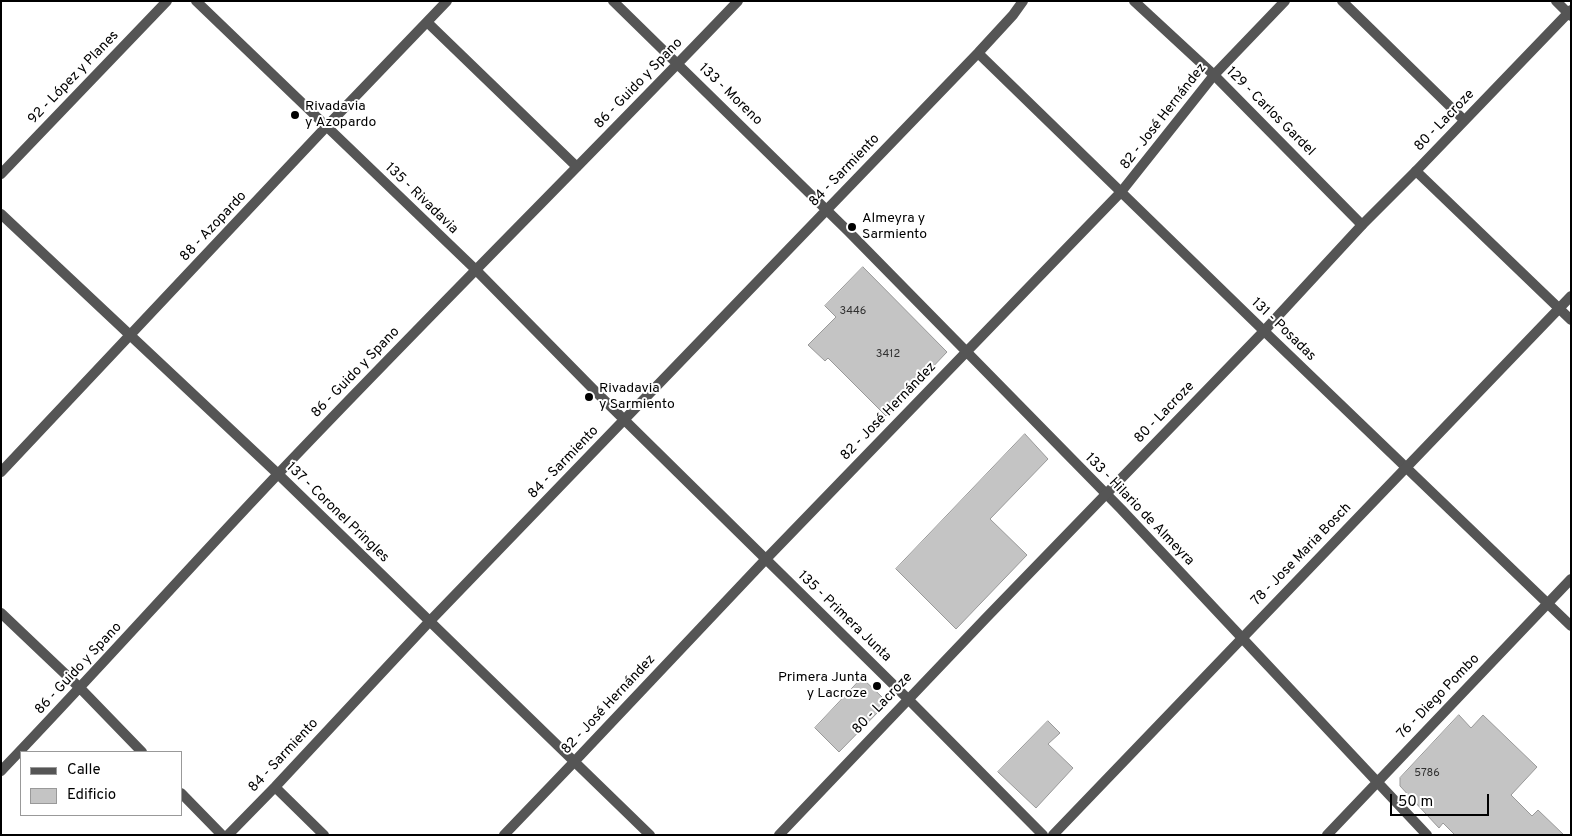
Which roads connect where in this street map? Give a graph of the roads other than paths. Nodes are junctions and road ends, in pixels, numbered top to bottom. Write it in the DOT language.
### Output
graph roads {
  1 [pos="167,1"];
  2 [pos="196,1"];
  3 [pos="446,1"];
  4 [pos="612,1"];
  5 [pos="738,1"];
  6 [pos="1023,1"];
  7 [pos="1134,1"];
  8 [pos="1285,1"];
  9 [pos="1342,1"];
  10 [pos="1556,1"];
  11 [pos="1570,13"];
  12 [pos="427,22"];
  13 [pos="978,53"];
  14 [pos="678,64"];
  15 [pos="1214,75"];
  16 [pos="1464,120"];
  17 [pos="326,126"];
  18 [pos="577,167"];
  19 [pos="1416,171"];
  20 [pos="1,174"];
  21 [pos="1121,192"];
  22 [pos="827,209"];
  23 [pos="1,214"];
  24 [pos="1362,225"];
  25 [pos="475,269"];
  26 [pos="1571,296"];
  27 [pos="1558,308"];
  28 [pos="1571,320"];
  29 [pos="1264,331"];
  30 [pos="130,335"];
  31 [pos="966,352"];
  32 [pos="624,420"];
  33 [pos="1406,467"];
  34 [pos="1,472"];
  35 [pos="278,474"];
  36 [pos="1106,494"];
  37 [pos="765,560"];
  38 [pos="1571,579"];
  39 [pos="1548,603"];
  40 [pos="1,613"];
  41 [pos="429,622"];
  42 [pos="1571,626"];
  43 [pos="1241,638"];
  44 [pos="80,688"];
  45 [pos="908,699"];
  46 [pos="20,751"];
  47 [pos="20,751"];
  48 [pos="141,751"];
  49 [pos="574,762"];
  50 [pos="1,771"];
  51 [pos="1377,782"];
  52 [pos="275,787"];
  53 [pos="182,794"];
  54 [pos="222,835"];
  55 [pos="228,835"];
  56 [pos="324,835"];
  57 [pos="504,835"];
  58 [pos="650,835"];
  59 [pos="778,835"];
  60 [pos="1043,835"];
  61 [pos="1053,835"];
  62 [pos="1327,835"];
  63 [pos="1427,835"];
  1 -- 20 [label="street, 92 - López y Planes"];
  2 -- 17 [label="street, 135 - Rivadavia"];
  3 -- 12 [label="street, 88 - Azopardo"];
  4 -- 14 [label="street, 133 - Moreno"];
  5 -- 14 [label="street, 86 - Guido y Spano"];
  6 -- 13 [label="street, 84 - Sarmiento"];
  7 -- 15 [label="street, 129 - Carlos Gardel"];
  8 -- 15 [label="street, 82 - José Hernández"];
  9 -- 16 [label="street"];
  10 -- 11 [label="street"];
  11 -- 16 [label="street, 80 - Lacroze"];
  12 -- 17 [label="street, 88 - Azopardo"];
  12 -- 18 [label="street"];
  13 -- 21 [label="street, 131 - Posadas"];
  13 -- 22 [label="street, 84 - Sarmiento"];
  14 -- 18 [label="street, 86 - Guido y Spano"];
  14 -- 22 [label="street, 133 - Moreno"];
  15 -- 21 [label="street, 82 - José Hernández"];
  15 -- 24 [label="street, 129 - Carlos Gardel"];
  16 -- 19 [label="street, 80 - Lacroze"];
  17 -- 25 [label="street, 135 - Rivadavia"];
  17 -- 30 [label="street, 88 - Azopardo"];
  18 -- 25 [label="street, 86 - Guido y Spano"];
  19 -- 24 [label="street, 80 - Lacroze"];
  19 -- 27 [label="street"];
  21 -- 29 [label="street, 131 - Posadas"];
  21 -- 31 [label="street, 82 - José Hernández"];
  22 -- 31 [label="street, 133 - Hilario de Almeyra"];
  22 -- 32 [label="street, 84 - Sarmiento"];
  23 -- 30 [label="street, 137 - Coronel Pringles"];
  24 -- 29 [label="street, 80 - Lacroze"];
  25 -- 32 [label="street, 135 - Rivadavia"];
  25 -- 35 [label="street, 86 - Guido y Spano"];
  26 -- 27 [label="street, 78 - Jose Maria Bosch"];
  27 -- 28 [label="street"];
  27 -- 33 [label="street, 78 - Jose Maria Bosch"];
  29 -- 33 [label="street, 131 - Posadas"];
  29 -- 36 [label="street, 80 - Lacroze"];
  30 -- 34 [label="street, 88 - Azopardo"];
  30 -- 35 [label="street, 137 - Coronel Pringles"];
  31 -- 36 [label="street, 133 - Hilario de Almeyra"];
  31 -- 37 [label="street, 82 - José Hernández"];
  32 -- 37 [label="street, 135 - Primera Junta"];
  32 -- 41 [label="street, 84 - Sarmiento"];
  33 -- 39 [label="street, 131 - Posadas"];
  33 -- 43 [label="street, 78 - Jose Maria Bosch"];
  35 -- 41 [label="street, 137 - Coronel Pringles"];
  35 -- 44 [label="street, 86 - Guido y Spano"];
  36 -- 43 [label="street, 133 - Hilario de Almeyra"];
  36 -- 45 [label="street, 80 - Lacroze"];
  37 -- 45 [label="street, 135 - Primera Junta"];
  37 -- 49 [label="street, 82 - José Hernández"];
  38 -- 39 [label="street, 76 - Diego Pombo"];
  39 -- 42 [label="street, 131 - Posadas"];
  39 -- 51 [label="street, 76 - Diego Pombo"];
  40 -- 44 [label="street"];
  41 -- 49 [label="street, 137 - Coronel Pringles"];
  41 -- 52 [label="street, 84 - Sarmiento"];
  43 -- 51 [label="street, 133 - Hilario de Almeyra"];
  43 -- 61 [label="street, 78 - Jose Maria Bosch"];
  44 -- 47 [label="street, 86 - Guido y Spano"];
  44 -- 48 [label="street"];
  45 -- 59 [label="street, 80 - Lacroze"];
  45 -- 60 [label="street, 135 - Primera Junta"];
  46 -- 50 [label="street, 86 - Guido y Spano"];
  49 -- 57 [label="street, 82 - José Hernández"];
  49 -- 58 [label="street, 137 - Coronel Pringles"];
  51 -- 62 [label="street, 76 - Diego Pombo"];
  51 -- 63 [label="street, 133 - Hilario de Almeyra"];
  52 -- 55 [label="street, 84 - Sarmiento"];
  52 -- 56 [label="street"];
  53 -- 54 [label="street"];
}
